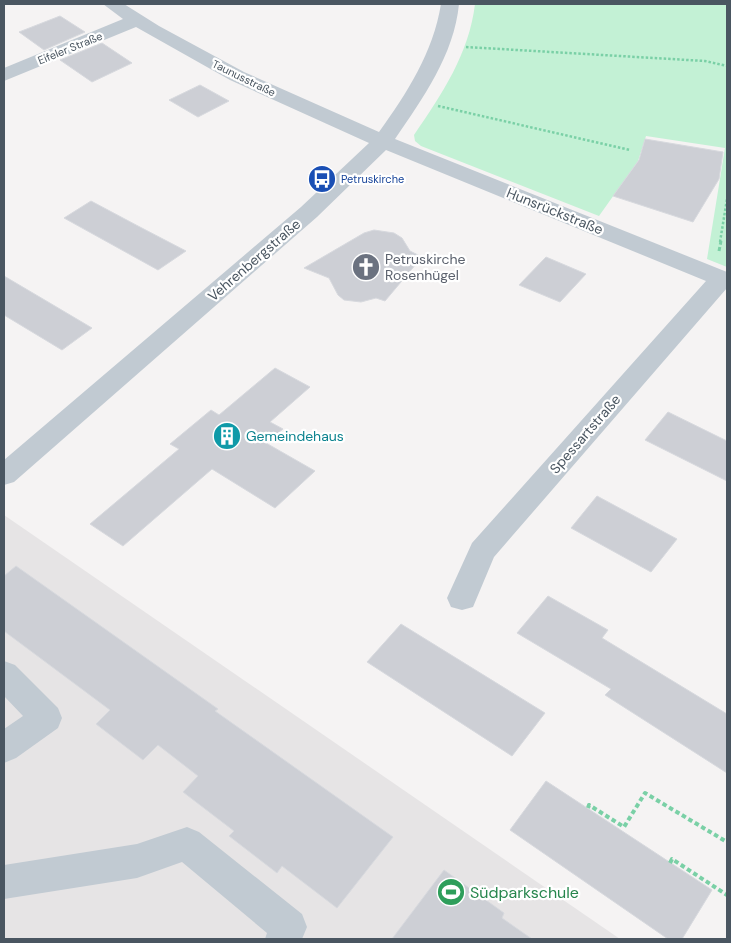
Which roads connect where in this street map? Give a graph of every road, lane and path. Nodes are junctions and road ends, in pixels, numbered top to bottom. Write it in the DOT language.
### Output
graph roads {
  1 [pos="112,4"];
  2 [pos="450,4"];
  3 [pos="137,20"];
  4 [pos="439,45"];
  5 [pos="727,66"];
  6 [pos="4,75"];
  7 [pos="412,100"];
  8 [pos="382,142"];
  9 [pos="630,150"];
  10 [pos="727,198"];
  11 [pos="724,280"];
  12 [pos="4,475"];
  13 [pos="462,598"];
  14 [pos="4,675"];
  15 [pos="4,748"];
  16 [pos="588,808"];
  17 [pos="727,842"];
  18 [pos="670,863"];
  19 [pos="4,882"];
  20 [pos="727,895"];
  21 [pos="283,939"];
  1 -- 3 [label="street, Taunusstraße"];
  2 -- 4 [label="street, Vehrenbergstraße"];
  3 -- 6 [label="street, Eifeler Straße"];
  3 -- 8 [label="street, Taunusstraße"];
  4 -- 5 [label="path"];
  4 -- 7 [label="street, Vehrenbergstraße"];
  7 -- 8 [label="street, Vehrenbergstraße"];
  7 -- 9 [label="path"];
  8 -- 11 [label="street, Hunsrückstraße"];
  8 -- 12 [label="street, Vehrenbergstraße"];
  10 -- 11 [label="path"];
  11 -- 13 [label="street, Spessartstraße"];
  14 -- 15 [label="street"];
  16 -- 17 [label="path"];
  18 -- 20 [label="path"];
  19 -- 21 [label="street"];
}
